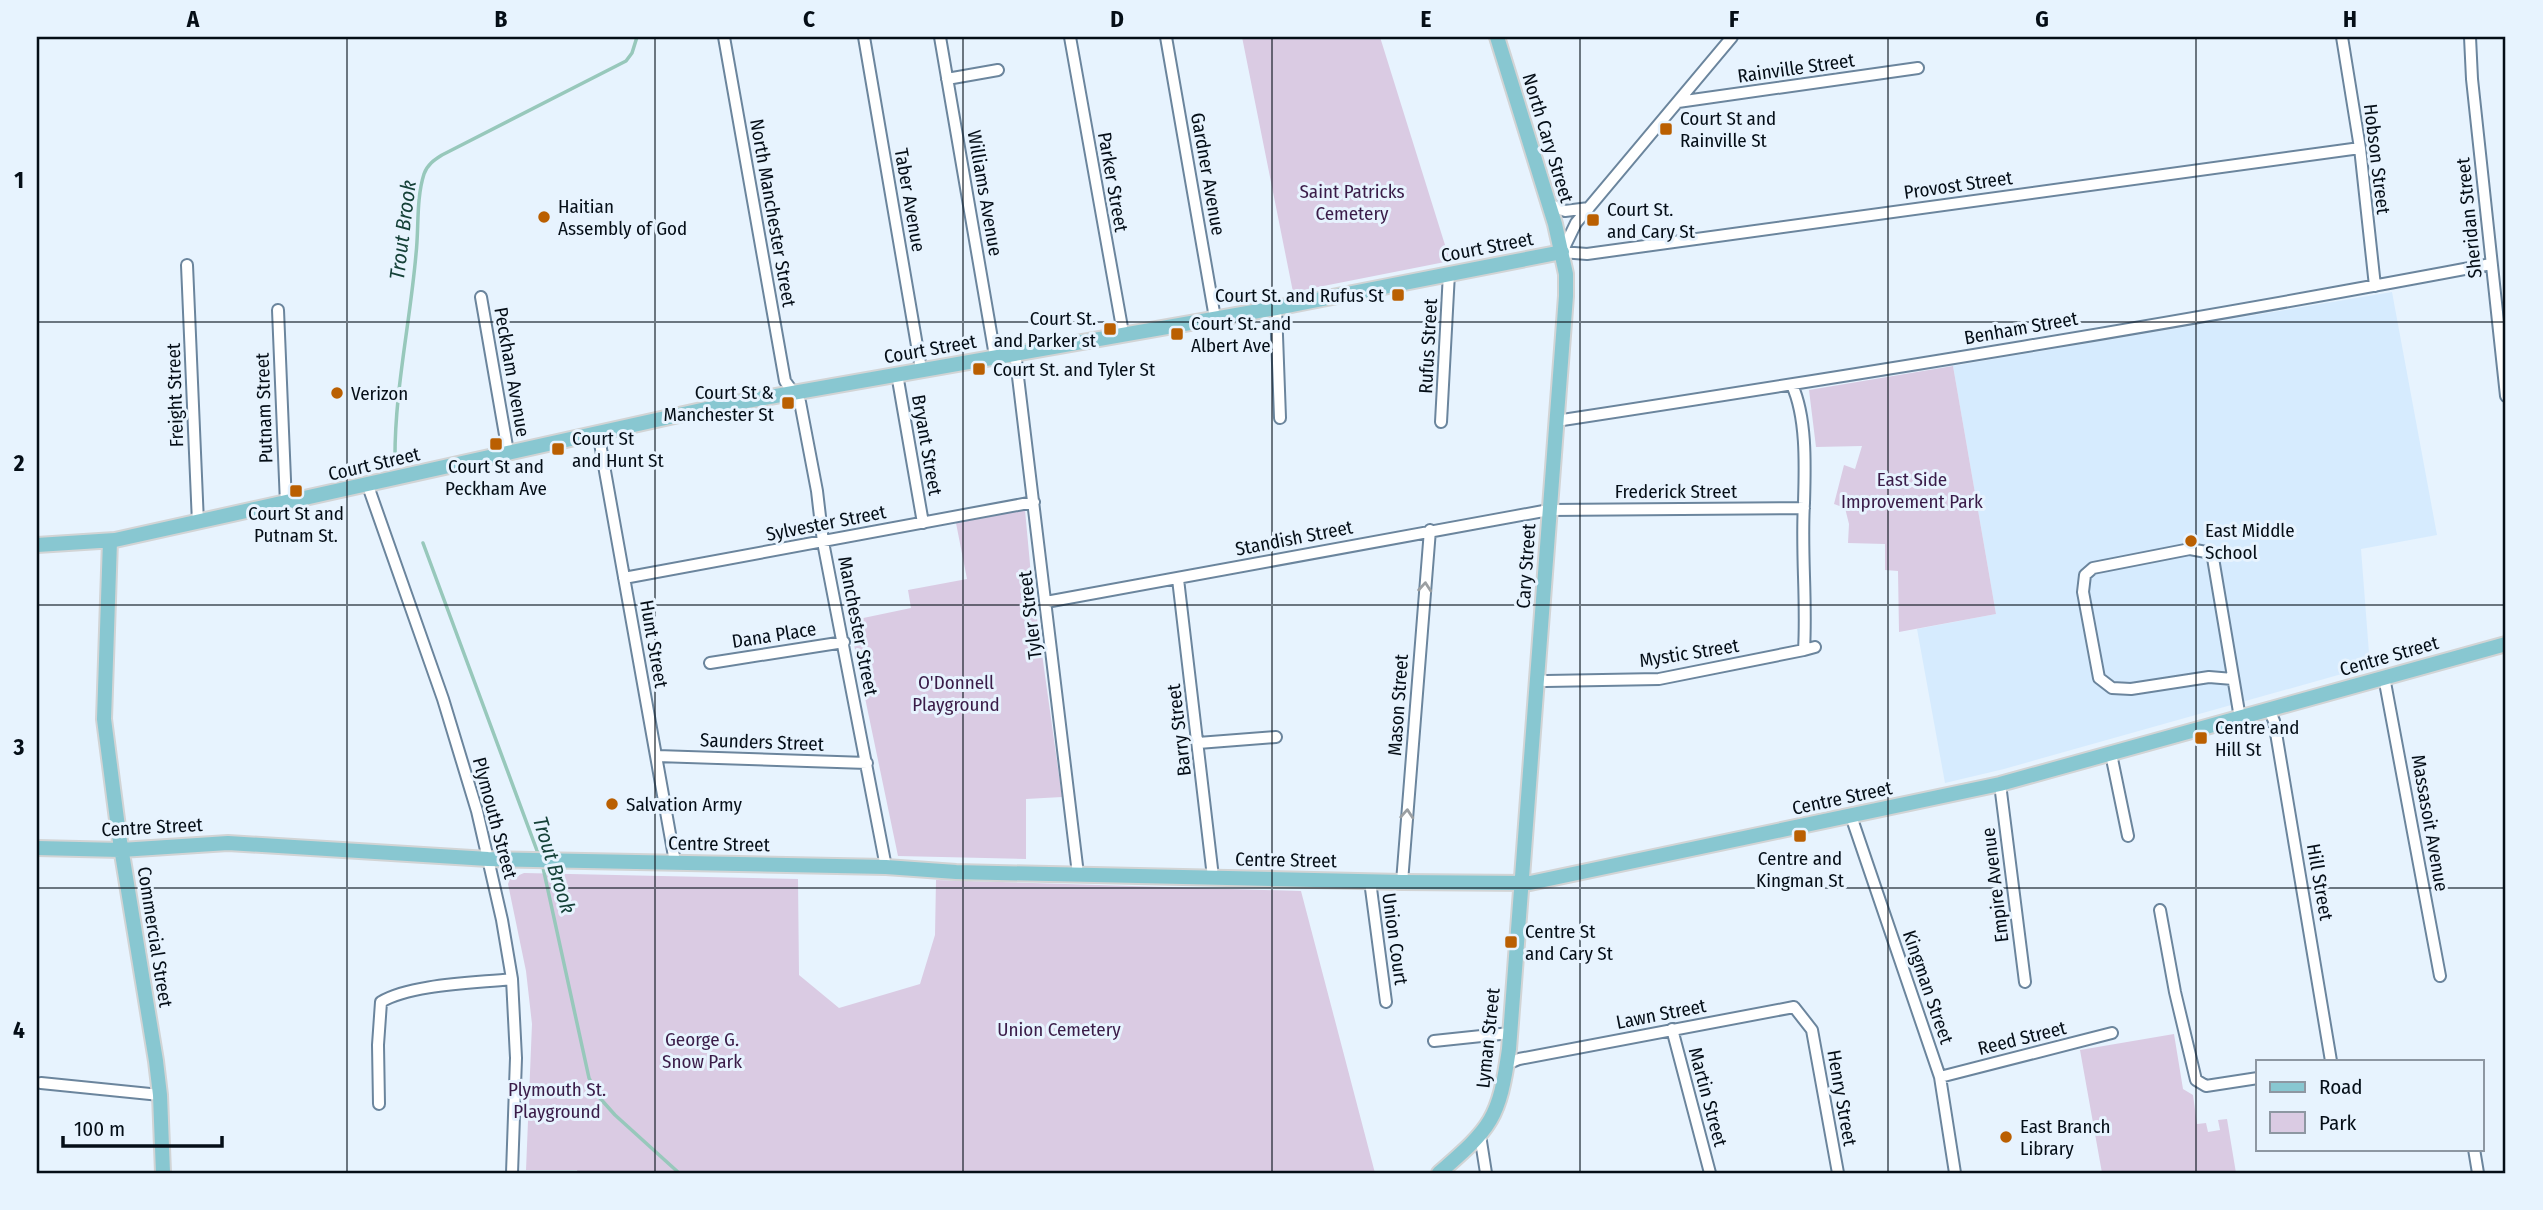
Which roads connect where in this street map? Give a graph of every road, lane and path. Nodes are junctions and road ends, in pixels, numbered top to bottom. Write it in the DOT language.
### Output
graph roads {
  1 [pos="724,37"];
  2 [pos="864,37"];
  3 [pos="940,37"];
  4 [pos="1070,37"];
  5 [pos="1166,37"];
  6 [pos="1497,37"];
  7 [pos="1732,37"];
  8 [pos="2342,37"];
  9 [pos="2470,37"];
  10 [pos="1918,68"];
  11 [pos="998,70"];
  12 [pos="947,79"];
  13 [pos="1678,102"];
  14 [pos="2360,148"];
  15 [pos="1549,204"];
  16 [pos="1589,208"];
  17 [pos="1562,252"];
  18 [pos="2491,264"];
  19 [pos="187,265"];
  20 [pos="1450,273"];
  21 [pos="2375,286"];
  22 [pos="481,297"];
  23 [pos="1276,308"];
  24 [pos="278,310"];
  25 [pos="1215,318"];
  26 [pos="1123,333"];
  27 [pos="1015,352"];
  28 [pos="995,356"];
  29 [pos="921,369"];
  30 [pos="897,374"];
  31 [pos="1793,385"];
  32 [pos="793,393"];
  33 [pos="2506,396"];
  34 [pos="1280,418"];
  35 [pos="1556,421"];
  36 [pos="1441,422"];
  37 [pos="598,432"];
  38 [pos="508,452"];
  39 [pos="368,486"];
  40 [pos="1034,502"];
  41 [pos="286,504"];
  42 [pos="1804,508"];
  43 [pos="1549,510"];
  44 [pos="198,523"];
  45 [pos="923,523"];
  46 [pos="1430,530"];
  47 [pos="110,541"];
  48 [pos="823,542"];
  49 [pos="37,545"];
  50 [pos="624,578"];
  51 [pos="1178,579"];
  52 [pos="1046,602"];
  53 [pos="844,642"];
  54 [pos="2506,643"];
  55 [pos="710,663"];
  56 [pos="2384,677"];
  57 [pos="1536,679"];
  58 [pos="2233,679"];
  59 [pos="2269,710"];
  60 [pos="2240,718"];
  61 [pos="1276,737"];
  62 [pos="1198,743"];
  63 [pos="2111,754"];
  64 [pos="657,756"];
  65 [pos="867,763"];
  66 [pos="2000,784"];
  67 [pos="1852,816"];
  68 [pos="2128,836"];
  69 [pos="37,848"];
  70 [pos="121,850"];
  71 [pos="488,859"];
  72 [pos="674,862"];
  73 [pos="886,867"];
  74 [pos="1078,874"];
  75 [pos="1213,877"];
  76 [pos="1370,881"];
  77 [pos="1402,882"];
  78 [pos="1520,883"];
  79 [pos="2161,910"];
  80 [pos="2440,976"];
  81 [pos="512,979"];
  82 [pos="2025,982"];
  83 [pos="1386,1002"];
  84 [pos="1672,1029"];
  85 [pos="1812,1030"];
  86 [pos="1510,1033"];
  87 [pos="2112,1033"];
  88 [pos="1434,1041"];
  89 [pos="2331,1060"];
  90 [pos="1507,1064"];
  91 [pos="1940,1077"];
  92 [pos="2256,1078"];
  93 [pos="41,1083"];
  94 [pos="160,1095"];
  95 [pos="379,1104"];
  96 [pos="1480,1135"];
  97 [pos="2474,1150"];
  98 [pos="163,1173"];
  99 [pos="512,1173"];
  100 [pos="1439,1173"];
  101 [pos="1486,1173"];
  102 [pos="1710,1173"];
  103 [pos="1838,1173"];
  104 [pos="1955,1173"];
  105 [pos="2478,1173"];
  1 -- 32 [label="street, North Manchester Street"];
  2 -- 29 [label="street, Taber Avenue"];
  3 -- 12 [label="street, Williams Avenue"];
  4 -- 26 [label="street, Parker Street"];
  5 -- 25 [label="street, Gardner Avenue"];
  6 -- 15 [label="main road, North Cary Street"];
  7 -- 13 [label="street, Court Street"];
  8 -- 14 [label="street, Hobson Street"];
  9 -- 18 [label="street, Sheridan Street"];
  10 -- 13 [label="street, Rainville Street"];
  11 -- 12 [label="street"];
  12 -- 28 [label="street, Williams Avenue"];
  13 -- 16 [label="street, Court Street"];
  14 -- 17 [label="street, Provost Street"];
  14 -- 21 [label="street, Hobson Street"];
  15 -- 16 [label="street"];
  15 -- 17 [label="main road, North Cary Street"];
  16 -- 17 [label="street, Court Street"];
  17 -- 20 [label="main road, Court Street"];
  17 -- 35 [label="main road, Cary Street"];
  18 -- 21 [label="street, Benham Street"];
  18 -- 33 [label="street, Sheridan Street"];
  19 -- 44 [label="street, Freight Street"];
  20 -- 23 [label="main road, Court Street"];
  20 -- 36 [label="street, Rufus Street"];
  21 -- 31 [label="street, Benham Street"];
  22 -- 38 [label="street, Peckham Avenue"];
  23 -- 25 [label="main road, Court Street"];
  23 -- 34 [label="street"];
  24 -- 41 [label="street, Putnam Street"];
  25 -- 26 [label="main road, Court Street"];
  26 -- 27 [label="main road, Court Street"];
  27 -- 28 [label="main road, Court Street"];
  27 -- 40 [label="street, Tyler Street"];
  28 -- 29 [label="main road, Court Street"];
  29 -- 30 [label="main road, Court Street"];
  30 -- 32 [label="main road, Court Street"];
  30 -- 45 [label="street, Bryant Street"];
  31 -- 35 [label="street, Benham Street"];
  31 -- 42 [label="street"];
  32 -- 37 [label="main road, Court Street"];
  32 -- 48 [label="street, Manchester Street"];
  35 -- 43 [label="main road, Cary Street"];
  37 -- 38 [label="main road, Court Street"];
  37 -- 50 [label="street, Hunt Street"];
  38 -- 39 [label="main road, Court Street"];
  39 -- 41 [label="main road, Court Street"];
  39 -- 71 [label="street, Plymouth Street"];
  40 -- 45 [label="street, Sylvester Street"];
  40 -- 52 [label="street, Tyler Street"];
  41 -- 44 [label="main road, Court Street"];
  42 -- 43 [label="street, Frederick Street"];
  42 -- 57 [label="street, Mystic Street"];
  43 -- 46 [label="street, Standish Street"];
  43 -- 57 [label="main road, Cary Street"];
  44 -- 47 [label="main road, Court Street"];
  45 -- 48 [label="street, Sylvester Street"];
  46 -- 51 [label="street, Standish Street"];
  77 -- 46 [label="street, Mason Street, one-way"];
  47 -- 49 [label="main road, Court Street"];
  47 -- 70 [label="main road, Commercial Street"];
  48 -- 50 [label="street, Sylvester Street"];
  48 -- 53 [label="street, Manchester Street"];
  50 -- 64 [label="street, Hunt Street"];
  51 -- 52 [label="street, Standish Street"];
  51 -- 62 [label="street, Barry Street"];
  52 -- 74 [label="street, Tyler Street"];
  53 -- 55 [label="street, Dana Place"];
  53 -- 65 [label="street, Manchester Street"];
  54 -- 56 [label="main road, Centre Street"];
  56 -- 59 [label="main road, Centre Street"];
  56 -- 80 [label="street, Massasoit Avenue"];
  57 -- 78 [label="main road, Cary Street"];
  58 -- 58 [label="street"];
  58 -- 60 [label="street"];
  59 -- 60 [label="main road, Centre Street"];
  59 -- 89 [label="street, Hill Street"];
  60 -- 63 [label="main road, Centre Street"];
  61 -- 62 [label="street"];
  62 -- 75 [label="street, Barry Street"];
  63 -- 66 [label="main road, Centre Street"];
  63 -- 68 [label="street"];
  64 -- 65 [label="street, Saunders Street"];
  64 -- 72 [label="street, Hunt Street"];
  65 -- 73 [label="street, Manchester Street"];
  66 -- 67 [label="main road, Centre Street"];
  66 -- 82 [label="street, Empire Avenue"];
  67 -- 78 [label="main road, Centre Street"];
  67 -- 91 [label="street, Kingman Street"];
  69 -- 70 [label="main road, Centre Street"];
  70 -- 71 [label="main road, Centre Street"];
  70 -- 94 [label="main road, Commercial Street"];
  71 -- 72 [label="main road, Centre Street"];
  71 -- 81 [label="street, Plymouth Street"];
  72 -- 73 [label="main road, Centre Street"];
  73 -- 74 [label="main road, Centre Street"];
  74 -- 75 [label="main road, Centre Street"];
  75 -- 76 [label="main road, Centre Street"];
  76 -- 77 [label="main road, Centre Street"];
  76 -- 83 [label="street, Union Court"];
  77 -- 78 [label="main road, Centre Street"];
  78 -- 86 [label="main road, Lyman Street"];
  79 -- 92 [label="street"];
  81 -- 95 [label="street"];
  81 -- 99 [label="street, Plymouth Street"];
  84 -- 85 [label="street, Lawn Street"];
  84 -- 90 [label="street, Lawn Street"];
  84 -- 102 [label="street, Martin Street"];
  85 -- 103 [label="street, Henry Street"];
  86 -- 88 [label="street"];
  86 -- 90 [label="main road, Lyman Street"];
  87 -- 91 [label="street, Reed Street"];
  90 -- 96 [label="main road, Lyman Street"];
  91 -- 104 [label="street, Kingman Street"];
  93 -- 94 [label="street"];
  94 -- 98 [label="main road, Commercial Street"];
  96 -- 100 [label="main road, Lyman Street"];
  96 -- 101 [label="street"];
  97 -- 105 [label="street"];
}
